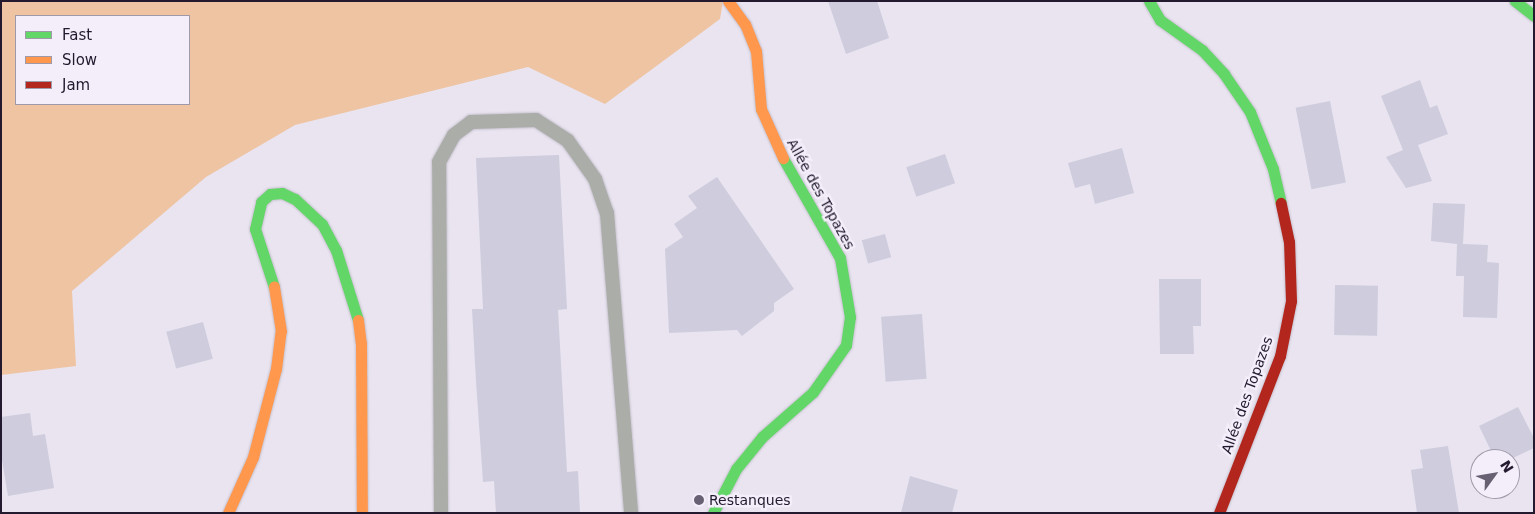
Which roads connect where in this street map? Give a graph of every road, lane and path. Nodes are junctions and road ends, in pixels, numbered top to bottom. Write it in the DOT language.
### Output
graph roads {
  1 [pos="728,1"];
  2 [pos="1149,1"];
  3 [pos="1515,1"];
  4 [pos="1534,16"];
  5 [pos="228,513"];
  6 [pos="362,513"];
  7 [pos="441,513"];
  8 [pos="631,513"];
  9 [pos="713,513"];
  10 [pos="1220,513"];
  1 -- 9 [label="main road, Allée des Topazes"];
  2 -- 10 [label="main road, Allée des Topazes"];
  3 -- 4 [label="main road"];
  5 -- 6 [label="main road"];
  7 -- 8 [label="lane"];
}
